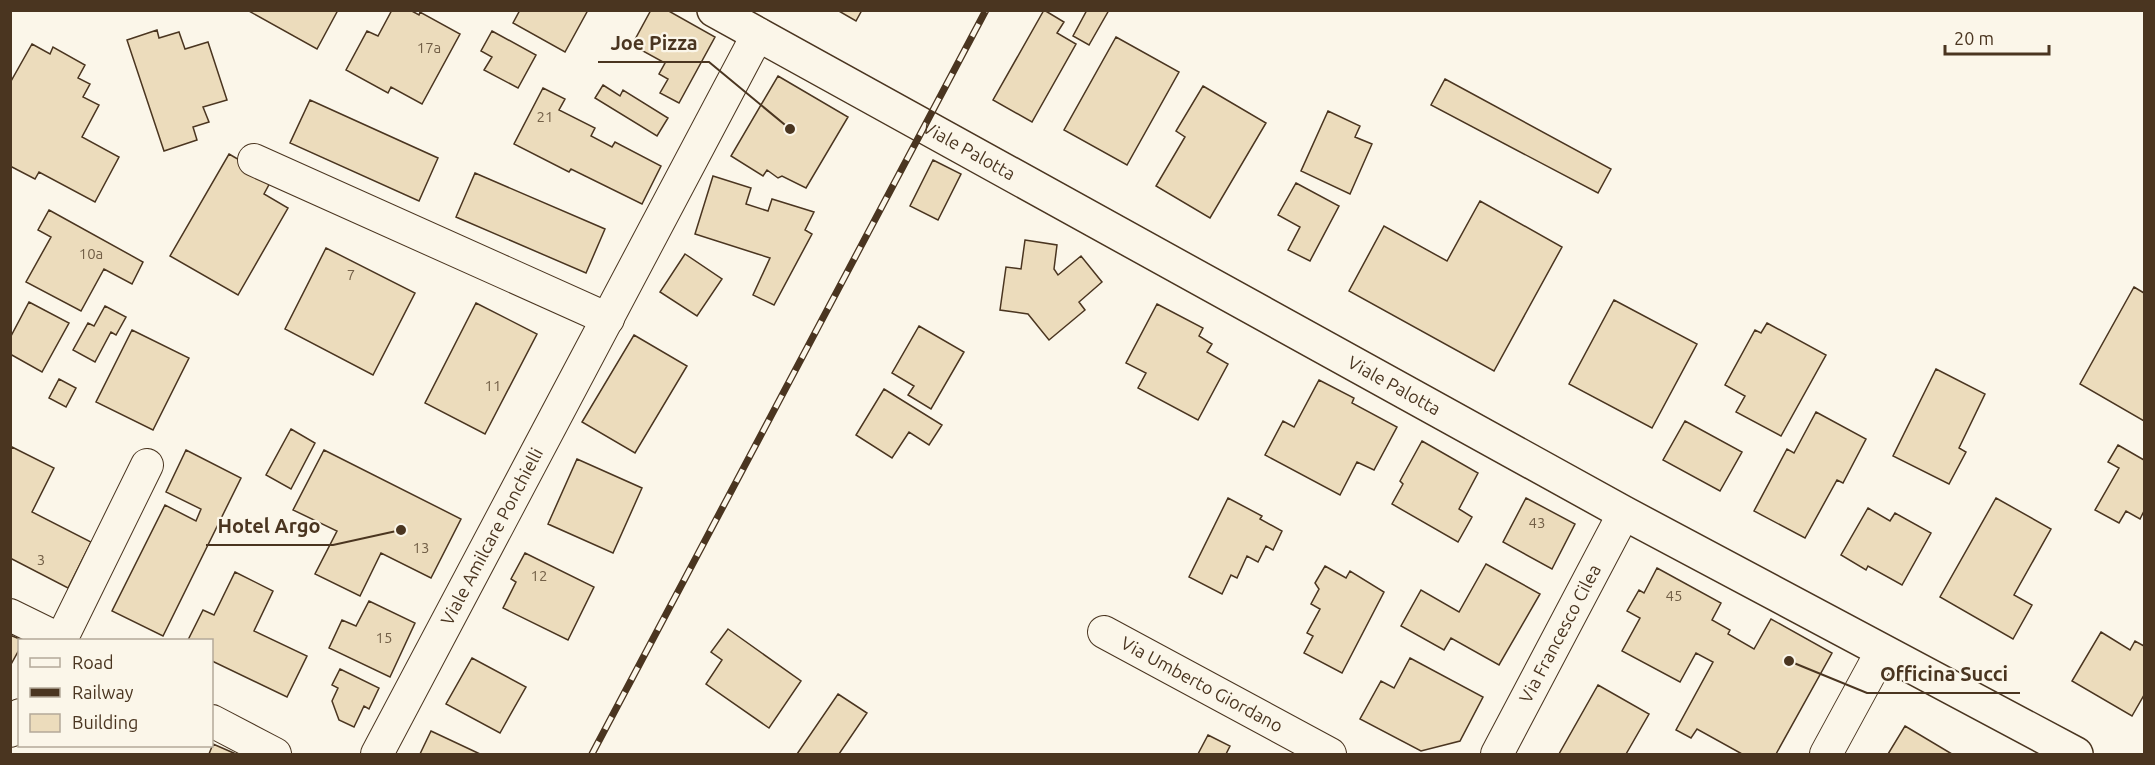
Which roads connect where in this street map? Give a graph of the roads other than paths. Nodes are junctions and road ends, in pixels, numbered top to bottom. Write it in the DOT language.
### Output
graph roads {
  1 [pos="714,10"];
  2 [pos="758,34"];
  3 [pos="254,160"];
  4 [pos="608,319"];
  5 [pos="147,465"];
  6 [pos="1624,513"];
  7 [pos="10,615"];
  8 [pos="1104,632"];
  9 [pos="59,639"];
  10 [pos="61,639"];
  11 [pos="1882,651"];
  12 [pos="18,718"];
  13 [pos="213,722"];
  14 [pos="10,731"];
  15 [pos="275,754"];
  16 [pos="377,754"];
  17 [pos="1330,754"];
  18 [pos="1497,754"];
  19 [pos="1826,754"];
  20 [pos="2076,754"];
  1 -- 2 [label="street, Viale Palotta"];
  2 -- 4 [label="street, Viale Amilcare Ponchielli"];
  2 -- 6 [label="street, Viale Palotta"];
  3 -- 4 [label="street"];
  4 -- 16 [label="street, Viale Amilcare Ponchielli"];
  5 -- 10 [label="street"];
  6 -- 11 [label="street, Viale Palotta"];
  6 -- 18 [label="street, Via Francesco Cilea"];
  7 -- 9 [label="street"];
  8 -- 17 [label="street, Via Umberto Giordano"];
  11 -- 19 [label="street"];
  11 -- 20 [label="street, Viale Palotta"];
  12 -- 14 [label="street"];
  13 -- 15 [label="street"];
}
